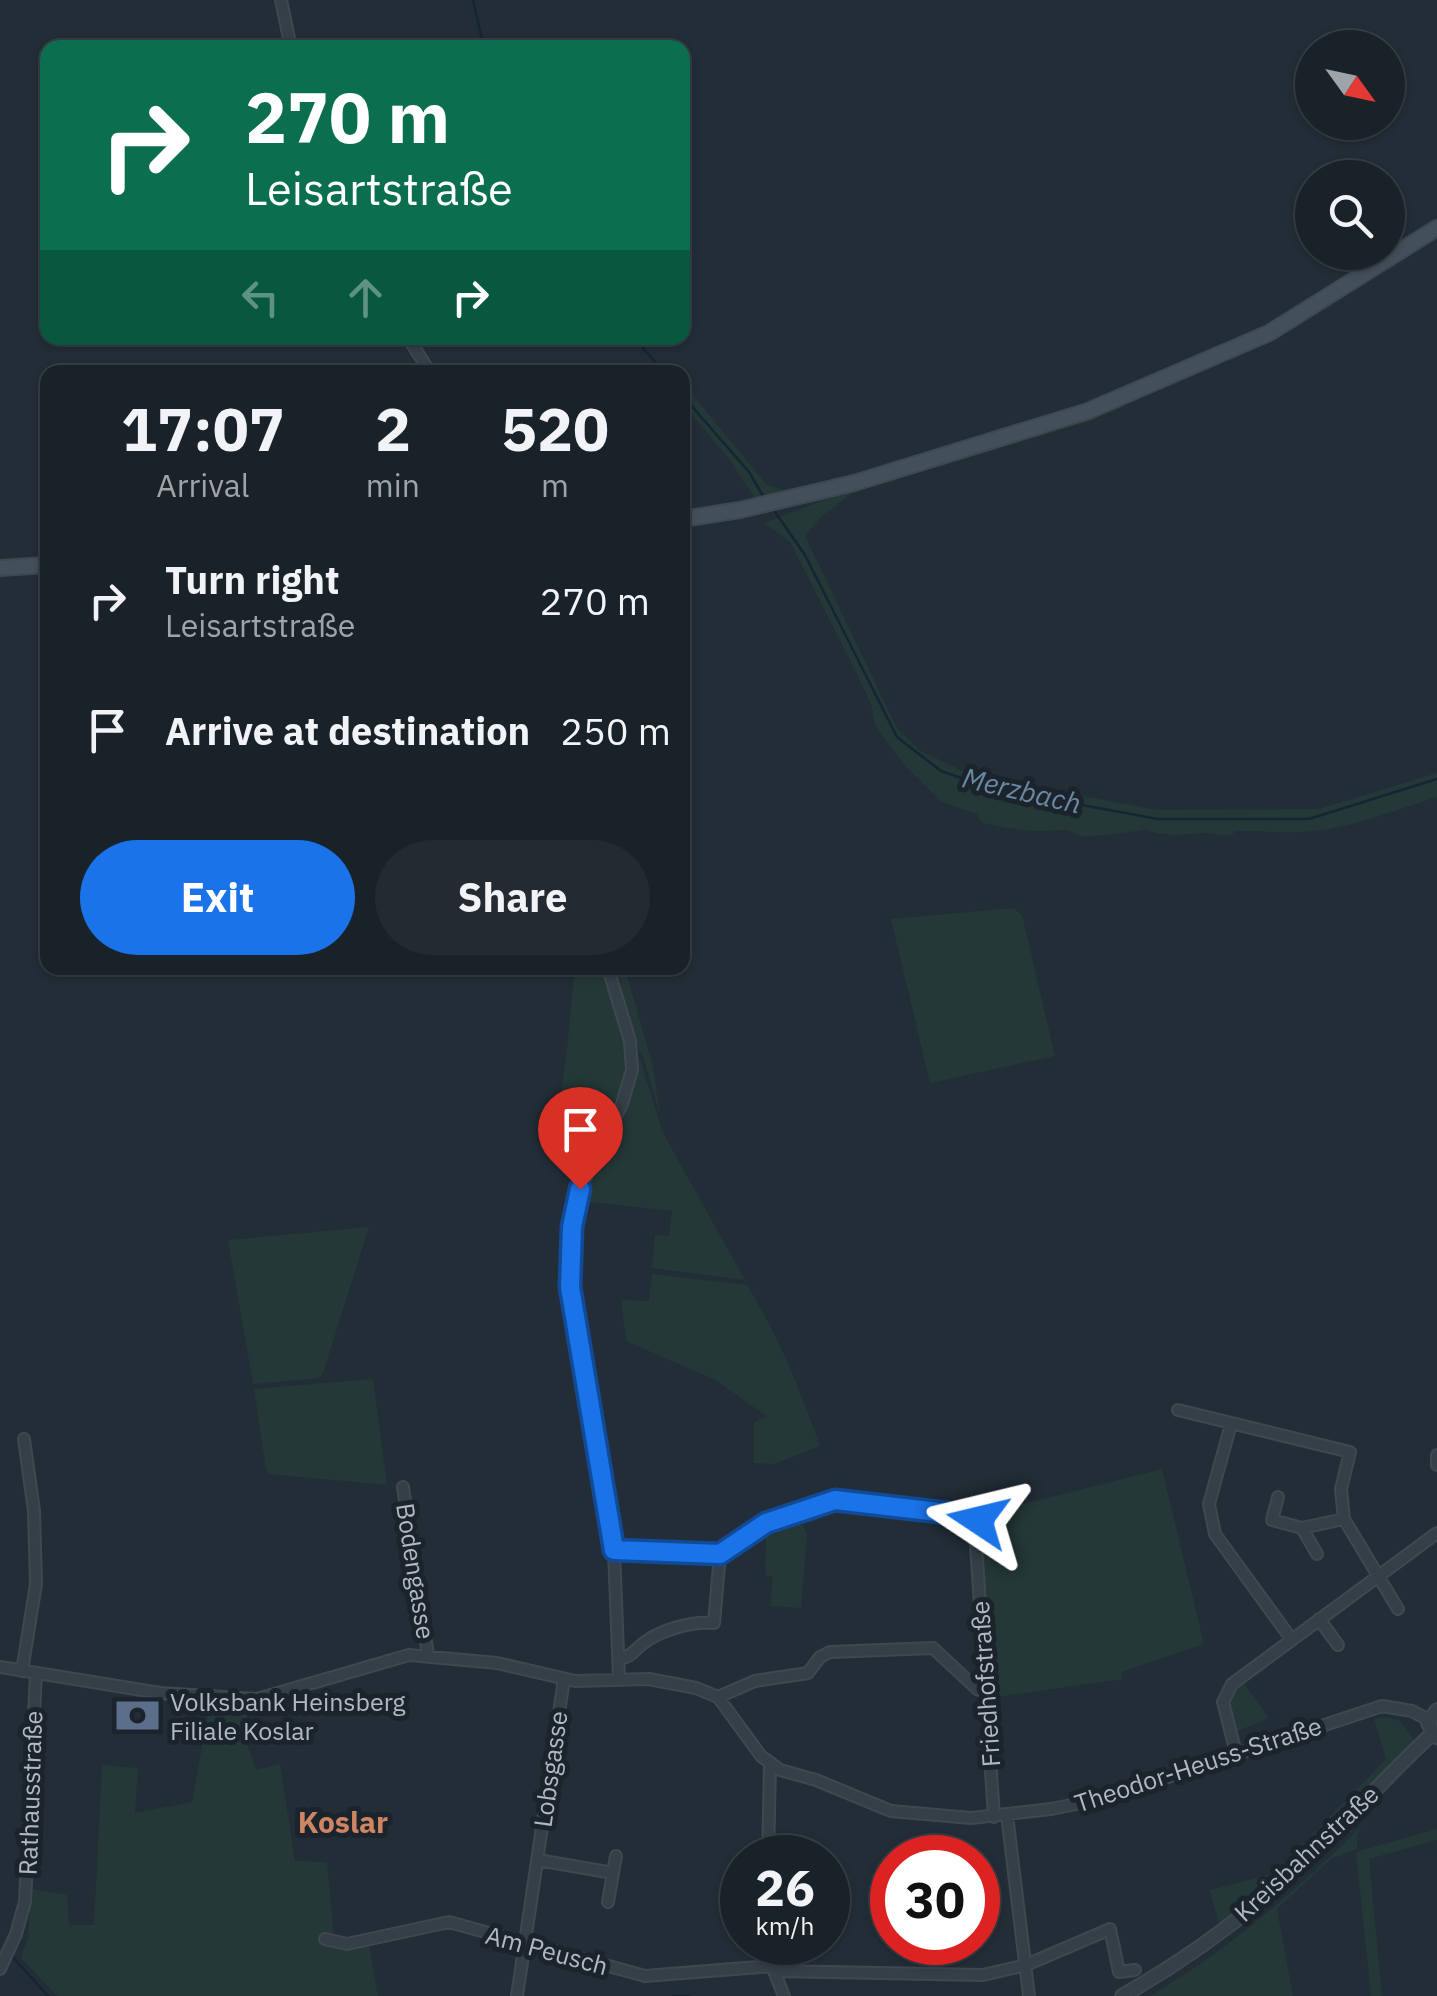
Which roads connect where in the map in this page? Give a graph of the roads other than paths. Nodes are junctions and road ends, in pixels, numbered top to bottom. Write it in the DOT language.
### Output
graph roads {
  1 [pos="281,0"];
  2 [pos="289,40"];
  3 [pos="1437,228"];
  4 [pos="690,518"];
  5 [pos="40,566"];
  6 [pos="0,568"];
  7 [pos="610,975"];
  8 [pos="1178,1410"];
  9 [pos="1230,1424"];
  10 [pos="24,1439"];
  11 [pos="1437,1456"];
  12 [pos="1437,1465"];
  13 [pos="403,1487"];
  14 [pos="1278,1497"];
  15 [pos="1344,1518"];
  16 [pos="1302,1528"];
  17 [pos="1437,1533"];
  18 [pos="614,1550"];
  19 [pos="720,1554"];
  20 [pos="1317,1554"];
  21 [pos="1376,1577"];
  22 [pos="1398,1609"];
  23 [pos="1319,1619"];
  24 [pos="1292,1640"];
  25 [pos="1338,1644"];
  26 [pos="428,1655"];
  27 [pos="619,1658"];
  28 [pos="0,1666"];
  29 [pos="22,1670"];
  30 [pos="36,1673"];
  31 [pos="619,1678"];
  32 [pos="564,1679"];
  33 [pos="986,1692"];
  34 [pos="718,1697"];
  35 [pos="1434,1725"];
  36 [pos="1236,1753"];
  37 [pos="770,1765"];
  38 [pos="1007,1815"];
  39 [pos="994,1817"];
  40 [pos="768,1835"];
  41 [pos="616,1856"];
  42 [pos="538,1860"];
  43 [pos="613,1873"];
  44 [pos="608,1902"];
  45 [pos="326,1939"];
  46 [pos="524,1945"];
  47 [pos="774,1965"];
  48 [pos="1026,1965"];
  49 [pos="2,1966"];
  50 [pos="774,1968"];
  51 [pos="1136,1970"];
  52 [pos="517,1996"];
  53 [pos="784,1996"];
  54 [pos="1029,1996"];
  55 [pos="1122,1996"];
  1 -- 2 [label="street"];
  3 -- 4 [label="main road"];
  5 -- 6 [label="main road"];
  7 -- 18 [label="street"];
  8 -- 9 [label="street"];
  9 -- 15 [label="street"];
  9 -- 24 [label="street"];
  10 -- 29 [label="street"];
  11 -- 12 [label="street"];
  13 -- 26 [label="street, Bodengasse"];
  14 -- 16 [label="street"];
  15 -- 16 [label="street"];
  15 -- 21 [label="street"];
  16 -- 20 [label="street"];
  17 -- 21 [label="street"];
  18 -- 19 [label="street"];
  18 -- 27 [label="street"];
  19 -- 27 [label="street"];
  19 -- 33 [label="street, Friedhofstraße"];
  21 -- 22 [label="street"];
  21 -- 23 [label="street"];
  23 -- 24 [label="street"];
  23 -- 25 [label="street"];
  24 -- 36 [label="street"];
  26 -- 30 [label="street"];
  26 -- 32 [label="street"];
  27 -- 31 [label="street"];
  28 -- 29 [label="street"];
  29 -- 30 [label="street"];
  30 -- 49 [label="street, Rathausstraße"];
  31 -- 32 [label="street"];
  31 -- 34 [label="street"];
  32 -- 42 [label="street, Lobsgasse"];
  33 -- 34 [label="street"];
  33 -- 39 [label="street, Friedhofstraße"];
  34 -- 37 [label="street"];
  35 -- 36 [label="street, Theodor-Heuss-Straße"];
  35 -- 55 [label="street, Kreisbahnstraße"];
  36 -- 38 [label="street, Theodor-Heuss-Straße"];
  37 -- 39 [label="street, Theodor-Heuss-Straße"];
  37 -- 40 [label="street"];
  38 -- 39 [label="street, Theodor-Heuss-Straße"];
  38 -- 48 [label="street"];
  41 -- 43 [label="street"];
  42 -- 43 [label="street, Lobsgasse"];
  42 -- 46 [label="street, Lobsgasse"];
  43 -- 44 [label="street"];
  45 -- 46 [label="street, Am Peusch"];
  46 -- 50 [label="street, Am Peusch"];
  46 -- 52 [label="street, Lobsgasse"];
  47 -- 50 [label="street"];
  48 -- 50 [label="street, Am Peusch"];
  48 -- 51 [label="street, Am Peusch"];
  48 -- 54 [label="street"];
  50 -- 53 [label="street"];
}
